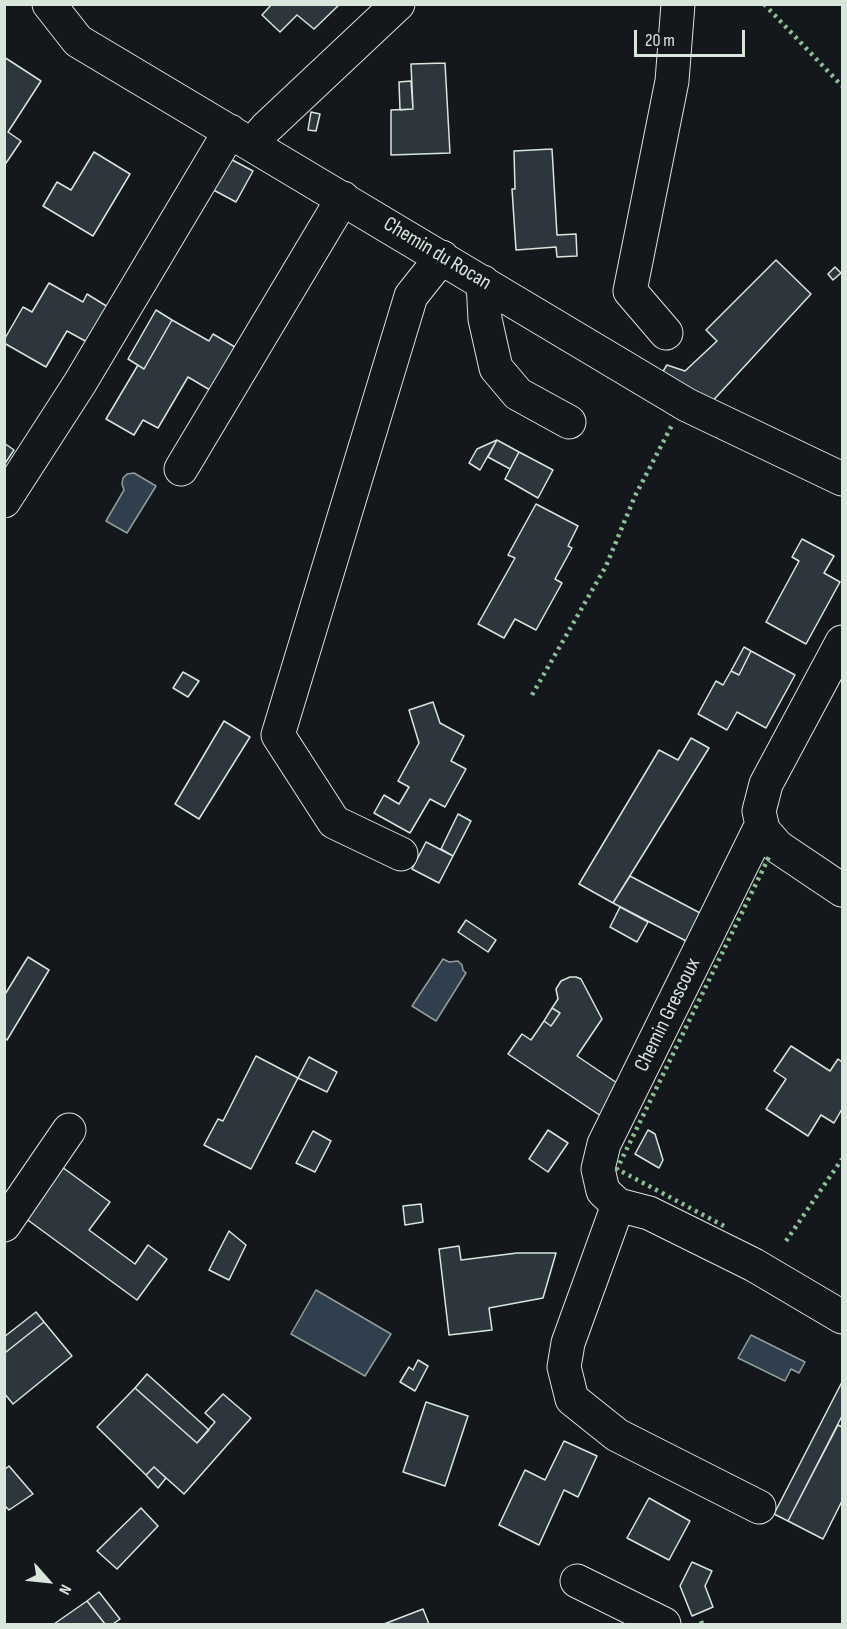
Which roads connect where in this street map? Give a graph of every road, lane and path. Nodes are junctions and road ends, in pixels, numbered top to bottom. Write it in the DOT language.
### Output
graph roads {
  1 [pos="49,4"];
  2 [pos="398,4"];
  3 [pos="678,4"];
  4 [pos="241,137"];
  5 [pos="343,198"];
  6 [pos="442,257"];
  7 [pos="483,282"];
  8 [pos="666,333"];
  9 [pos="569,423"];
  10 [pos="181,469"];
  11 [pos="839,474"];
  12 [pos="4,501"];
  13 [pos="843,642"];
  14 [pos="762,824"];
  15 [pos="401,854"];
  16 [pos="843,890"];
  17 [pos="69,1130"];
  18 [pos="618,1205"];
  19 [pos="4,1225"];
  20 [pos="843,1317"];
  21 [pos="759,1507"];
  22 [pos="577,1581"];
  23 [pos="664,1624"];
  1 -- 4 [label="street, Chemin du Rocan"];
  2 -- 4 [label="street"];
  3 -- 8 [label="street"];
  4 -- 5 [label="street, Chemin du Rocan"];
  4 -- 12 [label="street"];
  5 -- 6 [label="street, Chemin du Rocan"];
  5 -- 10 [label="street"];
  6 -- 7 [label="street, Chemin du Rocan"];
  6 -- 15 [label="street"];
  7 -- 9 [label="street"];
  7 -- 11 [label="street, Chemin du Rocan"];
  13 -- 14 [label="street, Chemin Grescoux"];
  14 -- 16 [label="street"];
  14 -- 18 [label="street, Chemin Grescoux"];
  17 -- 19 [label="street"];
  18 -- 20 [label="street"];
  18 -- 21 [label="street"];
  22 -- 23 [label="street"];
}
